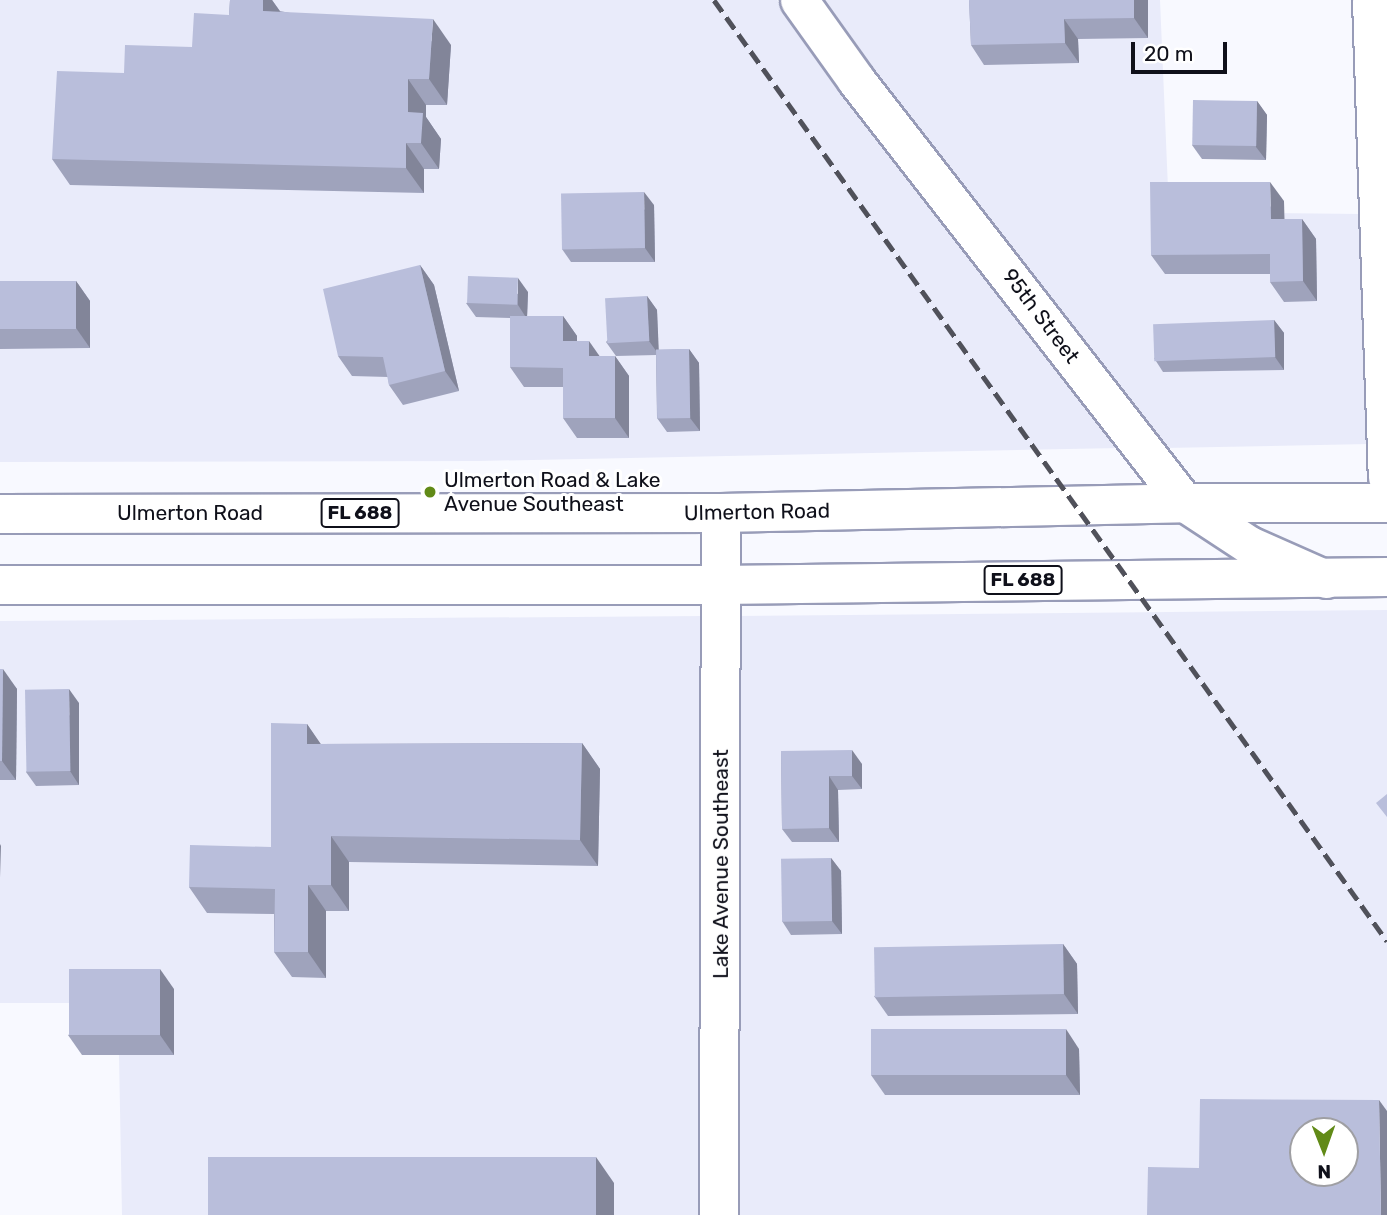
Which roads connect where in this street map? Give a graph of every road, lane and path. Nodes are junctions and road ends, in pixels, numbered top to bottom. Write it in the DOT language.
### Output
graph roads {
  1 [pos="799,0"];
  2 [pos="1371,0"];
  3 [pos="1387,477"];
  4 [pos="1185,503"];
  5 [pos="1387,503"];
  6 [pos="720,513"];
  7 [pos="6,522"];
  8 [pos="1387,577"];
  9 [pos="1327,579"];
  10 [pos="0,585"];
  11 [pos="719,585"];
  12 [pos="719,1215"];
  1 -- 4 [label="street, 95th Street"];
  2 -- 3 [label="street"];
  4 -- 5 [label="main road, Ulmerton Road / FL 688"];
  4 -- 6 [label="main road, Ulmerton Road / FL 688"];
  4 -- 9 [label="street, 95th Street"];
  6 -- 7 [label="main road, Ulmerton Road / FL 688"];
  6 -- 11 [label="main road, Lake Avenue Southeast"];
  8 -- 9 [label="main road, FL 688"];
  9 -- 11 [label="main road, FL 688"];
  10 -- 11 [label="main road, FL 688"];
  11 -- 12 [label="main road, Lake Avenue Southeast"];
}
